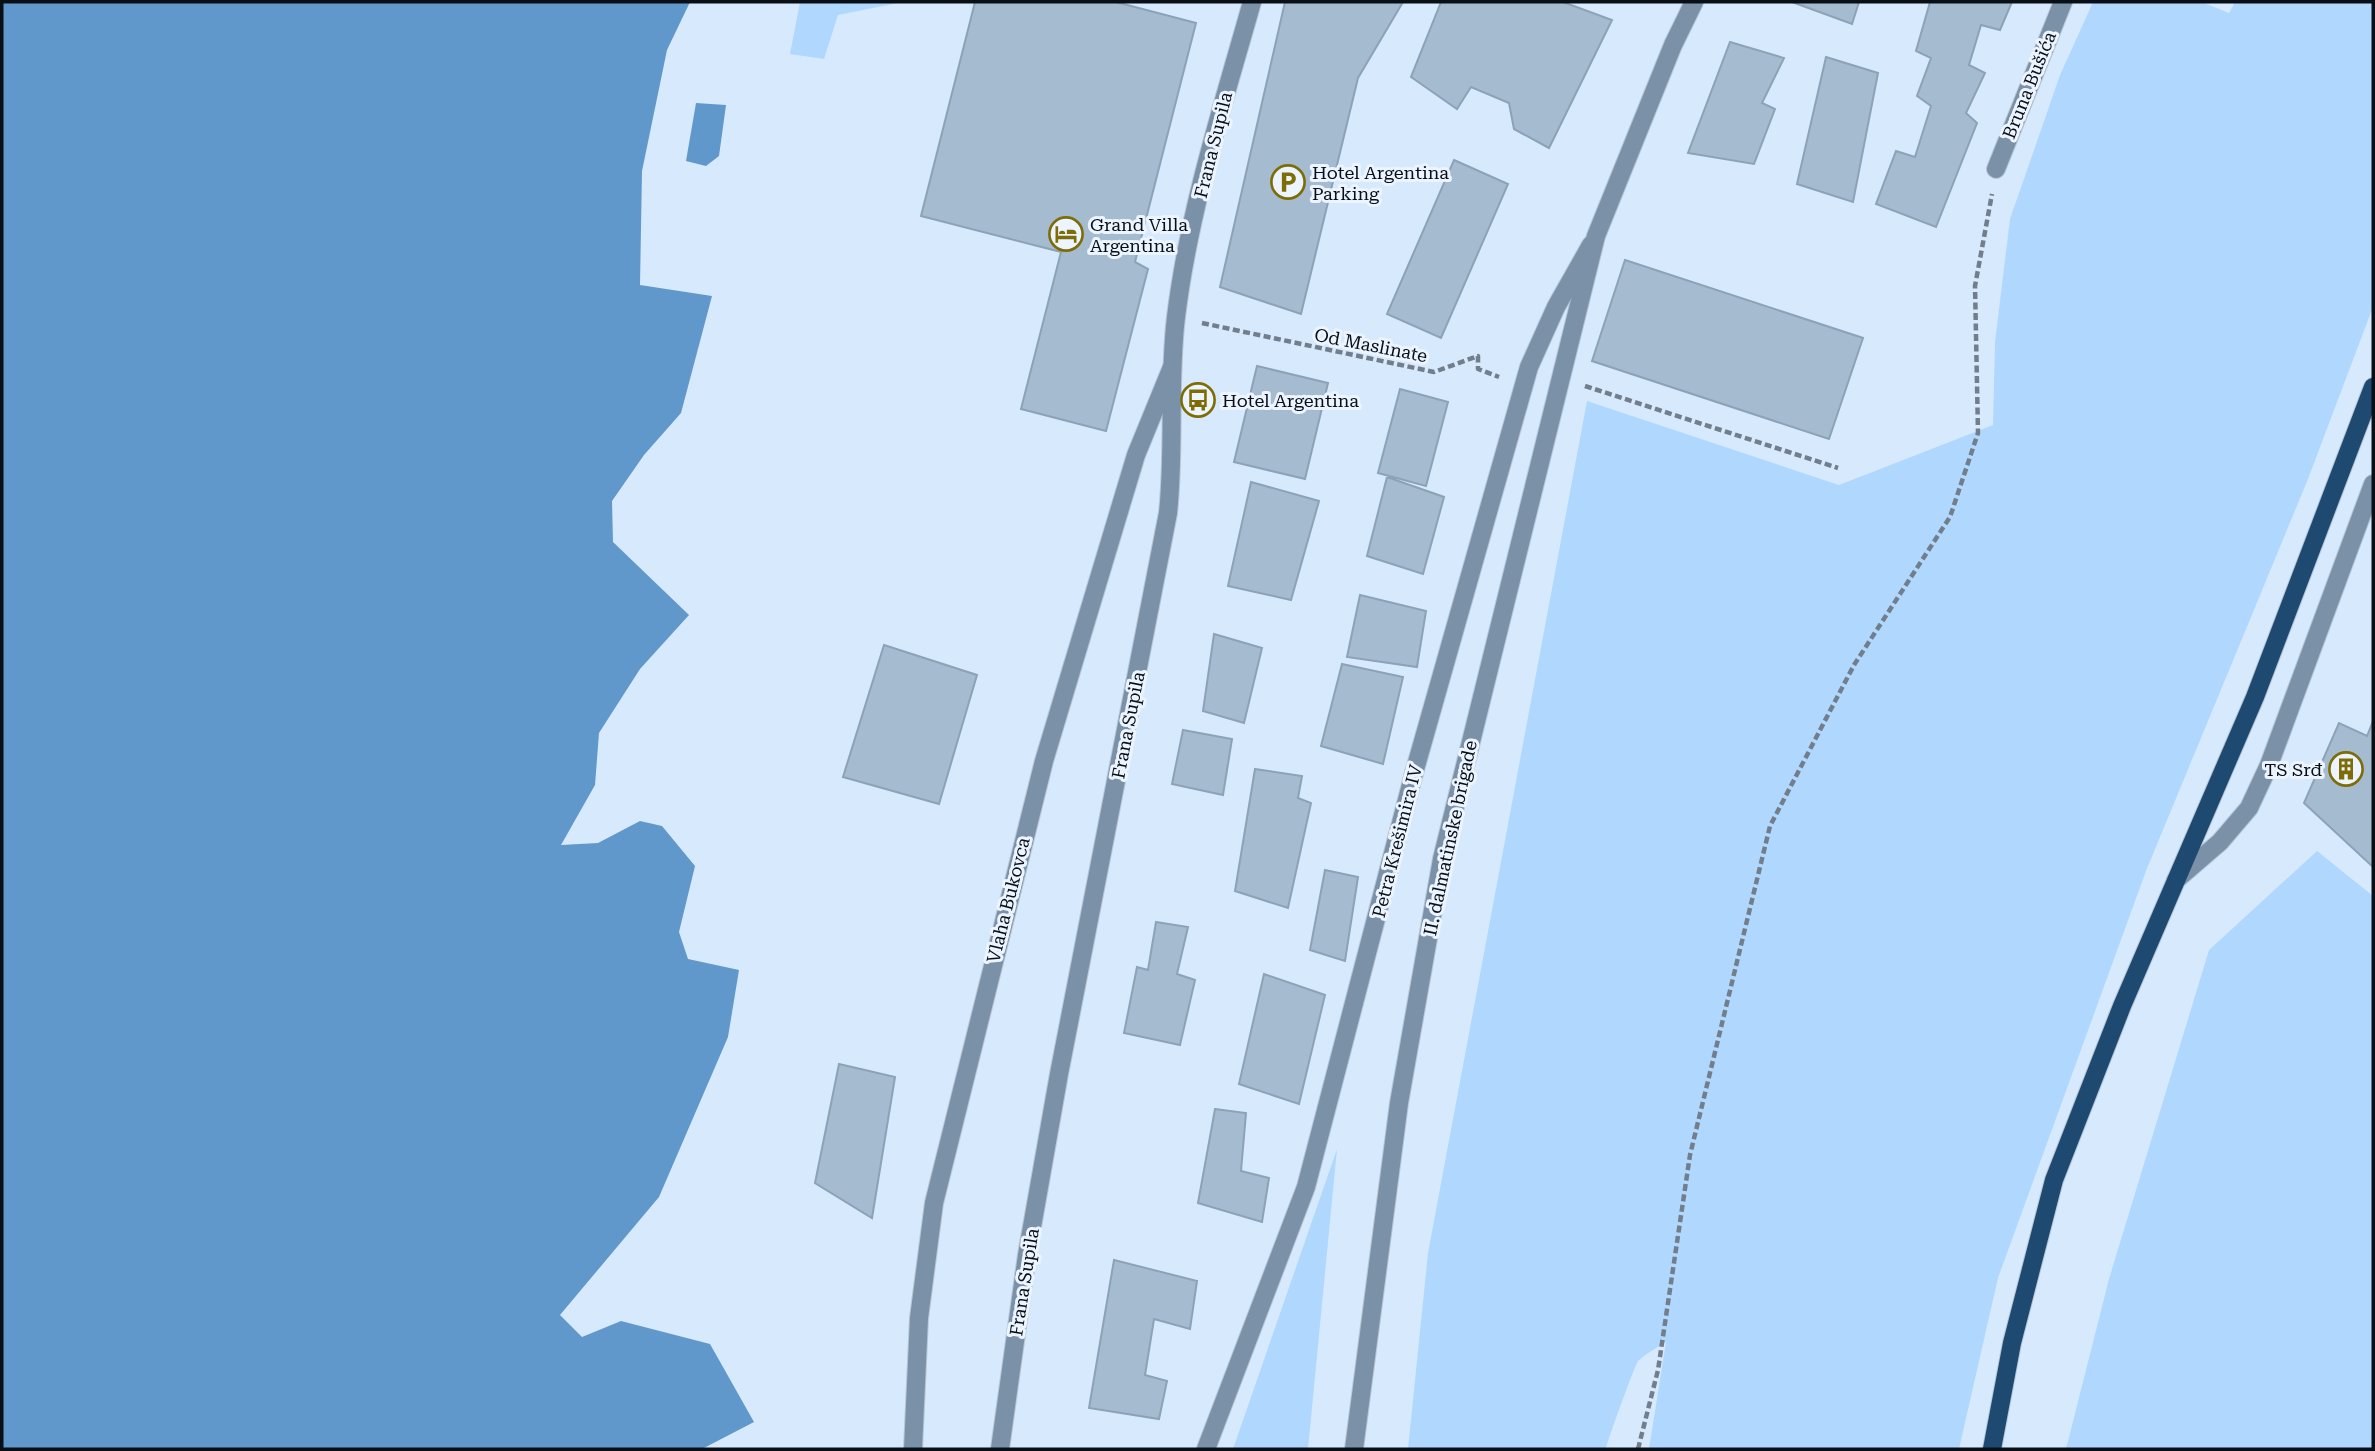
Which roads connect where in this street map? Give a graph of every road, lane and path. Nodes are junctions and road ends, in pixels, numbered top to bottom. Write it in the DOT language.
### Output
graph roads {
  1 [pos="1252,2"];
  2 [pos="1694,2"];
  3 [pos="2063,2"];
  4 [pos="1996,169"];
  5 [pos="1596,236"];
  6 [pos="1176,317"];
  7 [pos="1172,367"];
  8 [pos="1529,367"];
  9 [pos="1561,379"];
  10 [pos="2373,387"];
  11 [pos="1838,468"];
  12 [pos="2373,484"];
  13 [pos="2176,880"];
  14 [pos="913,1449"];
  15 [pos="1000,1449"];
  16 [pos="1206,1449"];
  17 [pos="1354,1449"];
  18 [pos="1638,1449"];
  19 [pos="1992,1449"];
  1 -- 6 [label="street, Frana Supila"];
  2 -- 5 [label="street"];
  3 -- 4 [label="street, Bruna Bušića"];
  4 -- 18 [label="path"];
  5 -- 8 [label="street, Petra Krešimira IV"];
  5 -- 9 [label="street, II. dalmatinske brigade"];
  6 -- 7 [label="street, Frana Supila"];
  6 -- 8 [label="path, Od Maslinate"];
  7 -- 14 [label="street, Vlaha Bukovca"];
  7 -- 15 [label="street, Frana Supila"];
  8 -- 16 [label="street, Petra Krešimira IV"];
  9 -- 11 [label="path"];
  9 -- 17 [label="street, II. dalmatinske brigade"];
  10 -- 13 [label="main road"];
  12 -- 13 [label="street"];
  13 -- 19 [label="main road"];
}
